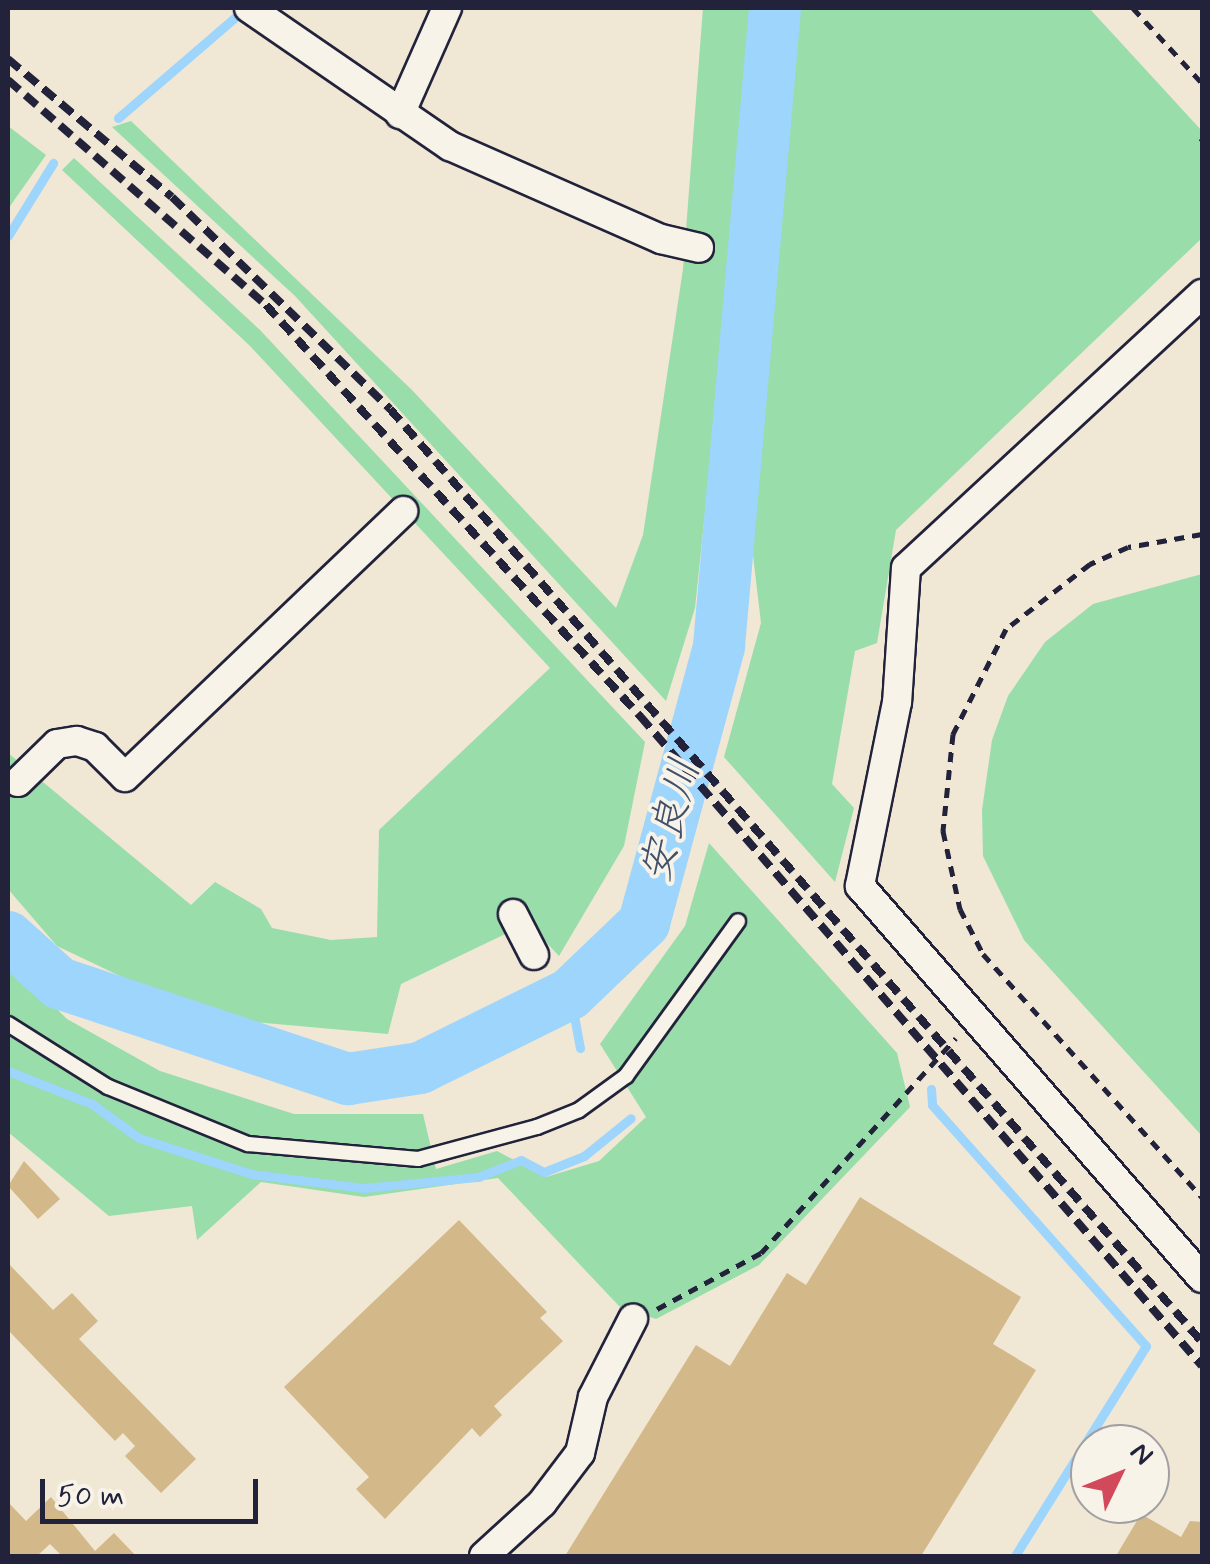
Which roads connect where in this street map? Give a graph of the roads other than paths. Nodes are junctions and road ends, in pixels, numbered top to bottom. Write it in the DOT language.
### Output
graph roads {
  1 [pos="249,8"];
  2 [pos="447,8"];
  3 [pos="400,114"];
  4 [pos="699,248"];
  5 [pos="1202,294"];
  6 [pos="403,511"];
  7 [pos="18,782"];
  8 [pos="513,914"];
  9 [pos="738,921"];
  10 [pos="534,954"];
  11 [pos="8,1024"];
  12 [pos="1202,1278"];
  13 [pos="633,1320"];
  14 [pos="484,1556"];
  1 -- 3 [label="street"];
  2 -- 3 [label="street"];
  3 -- 4 [label="street"];
  5 -- 12 [label="street"];
  6 -- 7 [label="street"];
  8 -- 10 [label="street"];
  9 -- 11 [label="lane"];
  13 -- 14 [label="street"];
}
